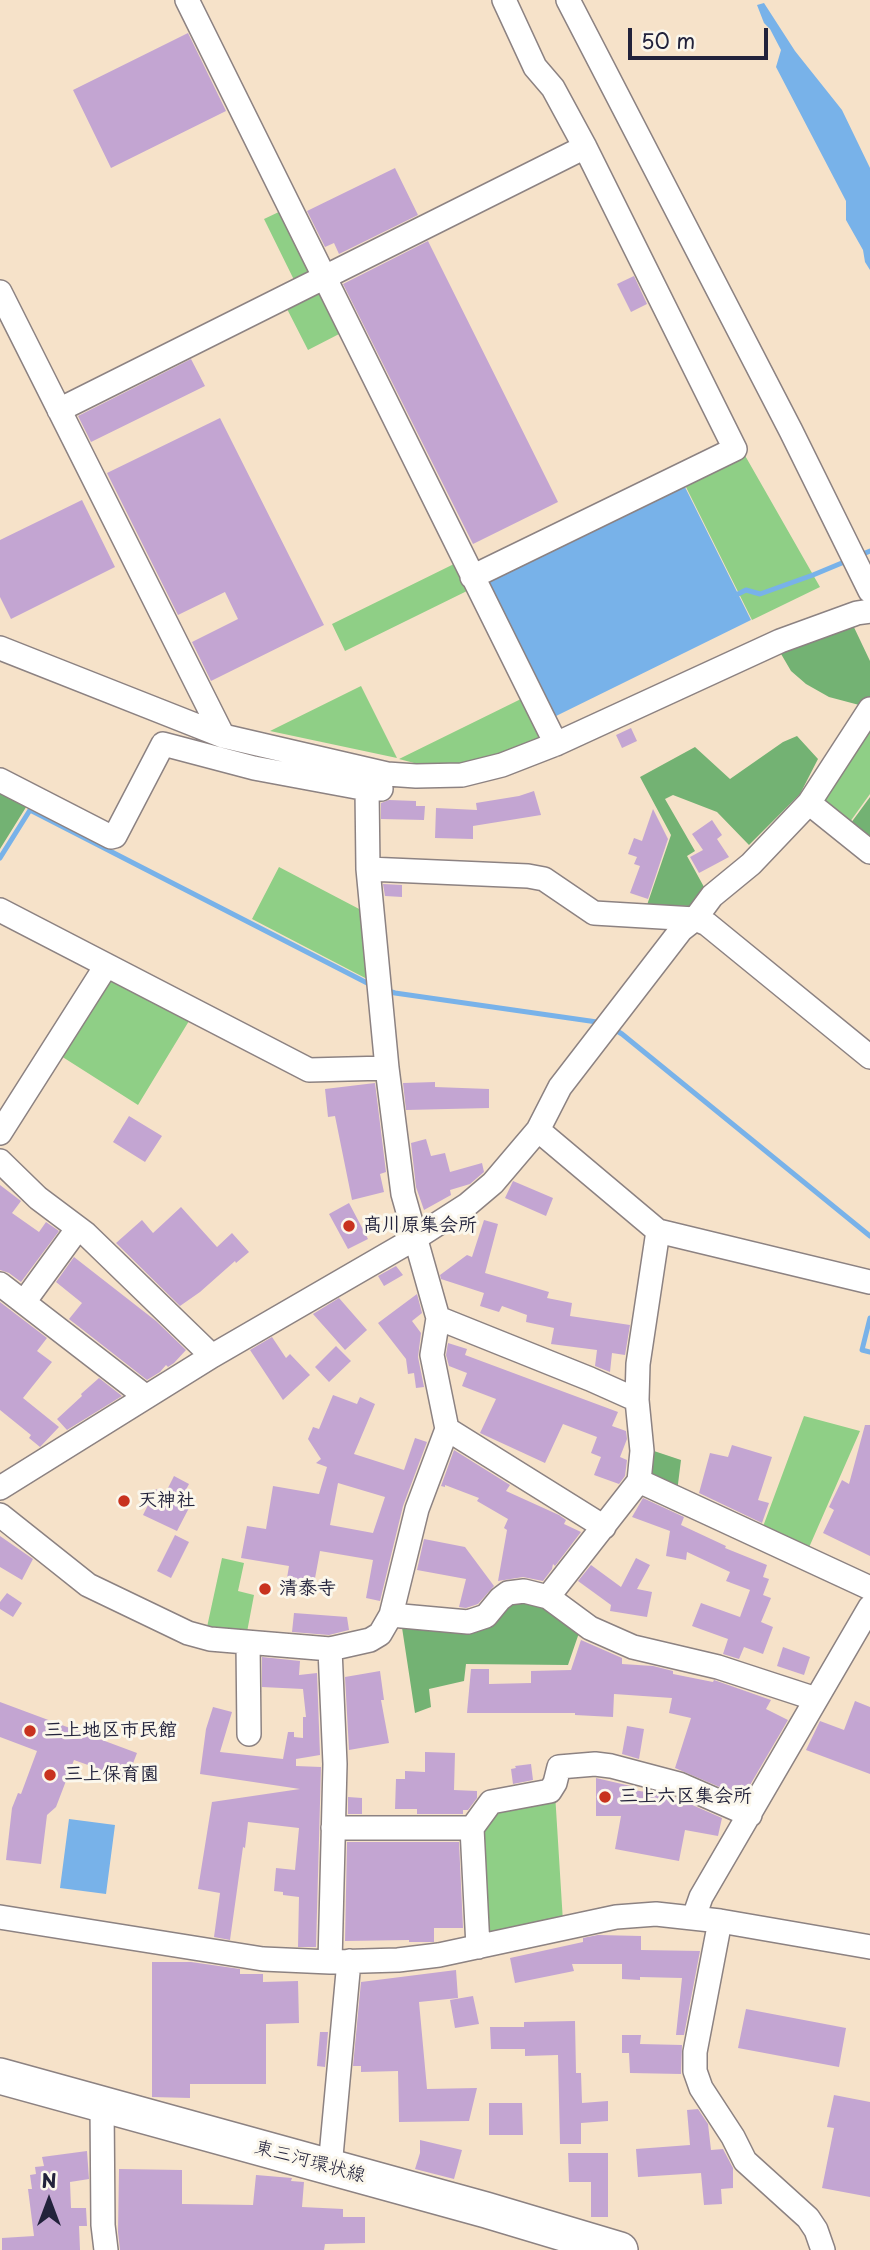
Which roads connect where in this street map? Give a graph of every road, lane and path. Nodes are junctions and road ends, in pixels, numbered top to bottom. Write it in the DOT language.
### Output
graph roads {
  1 [pos="187,0"];
  2 [pos="503,0"];
  3 [pos="568,0"];
  4 [pos="584,148"];
  5 [pos="324,278"];
  6 [pos="0,292"];
  7 [pos="59,410"];
  8 [pos="472,577"];
  9 [pos="870,591"];
  10 [pos="870,611"];
  11 [pos="0,648"];
  12 [pos="870,709"];
  13 [pos="223,736"];
  14 [pos="556,744"];
  15 [pos="463,775"];
  16 [pos="0,780"];
  17 [pos="367,789"];
  18 [pos="809,803"];
  19 [pos="870,852"];
  20 [pos="368,869"];
  21 [pos="0,910"];
  22 [pos="695,919"];
  23 [pos="106,966"];
  24 [pos="870,1057"];
  25 [pos="387,1068"];
  26 [pos="538,1130"];
  27 [pos="0,1133"];
  28 [pos="0,1161"];
  29 [pos="78,1228"];
  30 [pos="658,1231"];
  31 [pos="414,1238"];
  32 [pos="870,1282"];
  33 [pos="0,1284"];
  34 [pos="24,1302"];
  35 [pos="438,1318"];
  36 [pos="212,1356"];
  37 [pos="145,1396"];
  38 [pos="636,1401"];
  39 [pos="447,1429"];
  40 [pos="639,1481"];
  41 [pos="0,1488"];
  42 [pos="0,1515"];
  43 [pos="604,1527"];
  44 [pos="870,1588"];
  45 [pos="548,1597"];
  46 [pos="870,1607"];
  47 [pos="391,1615"];
  48 [pos="248,1643"];
  49 [pos="330,1649"];
  50 [pos="816,1699"];
  51 [pos="249,1734"];
  52 [pos="750,1815"];
  53 [pos="333,1828"];
  54 [pos="472,1828"];
  55 [pos="0,1917"];
  56 [pos="694,1917"];
  57 [pos="720,1921"];
  58 [pos="478,1947"];
  59 [pos="870,1947"];
  60 [pos="340,1962"];
  61 [pos="0,2076"];
  62 [pos="102,2104"];
  63 [pos="330,2167"];
  64 [pos="106,2250"];
  65 [pos="620,2250"];
  66 [pos="823,2250"];
  1 -- 5 [label="street"];
  2 -- 4 [label="street"];
  3 -- 9 [label="street"];
  4 -- 5 [label="street"];
  4 -- 8 [label="street"];
  5 -- 7 [label="street"];
  5 -- 8 [label="street"];
  6 -- 7 [label="street"];
  7 -- 13 [label="street"];
  8 -- 14 [label="street"];
  10 -- 14 [label="street"];
  11 -- 13 [label="street"];
  12 -- 18 [label="street"];
  13 -- 15 [label="street"];
  14 -- 15 [label="street"];
  15 -- 17 [label="street"];
  16 -- 17 [label="street"];
  17 -- 20 [label="street"];
  18 -- 19 [label="street"];
  18 -- 22 [label="street"];
  20 -- 22 [label="street"];
  20 -- 25 [label="street"];
  21 -- 23 [label="street"];
  22 -- 24 [label="street"];
  22 -- 26 [label="street"];
  23 -- 25 [label="street"];
  23 -- 27 [label="street"];
  25 -- 31 [label="street"];
  26 -- 30 [label="street"];
  26 -- 31 [label="street"];
  28 -- 29 [label="street"];
  29 -- 34 [label="street"];
  29 -- 36 [label="street"];
  30 -- 32 [label="street"];
  30 -- 38 [label="street"];
  31 -- 35 [label="street"];
  31 -- 36 [label="street"];
  33 -- 34 [label="street"];
  34 -- 37 [label="street"];
  35 -- 38 [label="street"];
  35 -- 39 [label="street"];
  36 -- 37 [label="street"];
  37 -- 41 [label="street"];
  38 -- 40 [label="street"];
  39 -- 43 [label="street"];
  39 -- 47 [label="street"];
  40 -- 43 [label="street"];
  40 -- 44 [label="street"];
  42 -- 48 [label="street"];
  43 -- 45 [label="street"];
  45 -- 47 [label="street"];
  45 -- 50 [label="street"];
  46 -- 50 [label="street"];
  47 -- 49 [label="street"];
  48 -- 49 [label="street"];
  48 -- 51 [label="street"];
  49 -- 53 [label="street"];
  50 -- 52 [label="street"];
  52 -- 54 [label="street"];
  52 -- 56 [label="street"];
  53 -- 54 [label="street"];
  53 -- 60 [label="street"];
  54 -- 58 [label="street"];
  55 -- 60 [label="street"];
  56 -- 57 [label="street"];
  56 -- 58 [label="street"];
  57 -- 59 [label="street"];
  57 -- 66 [label="street"];
  58 -- 60 [label="street"];
  60 -- 63 [label="street"];
  61 -- 62 [label="main road, 東三河環状線"];
  62 -- 63 [label="main road, 東三河環状線"];
  62 -- 64 [label="street"];
  63 -- 65 [label="main road, 東三河環状線"];
}
